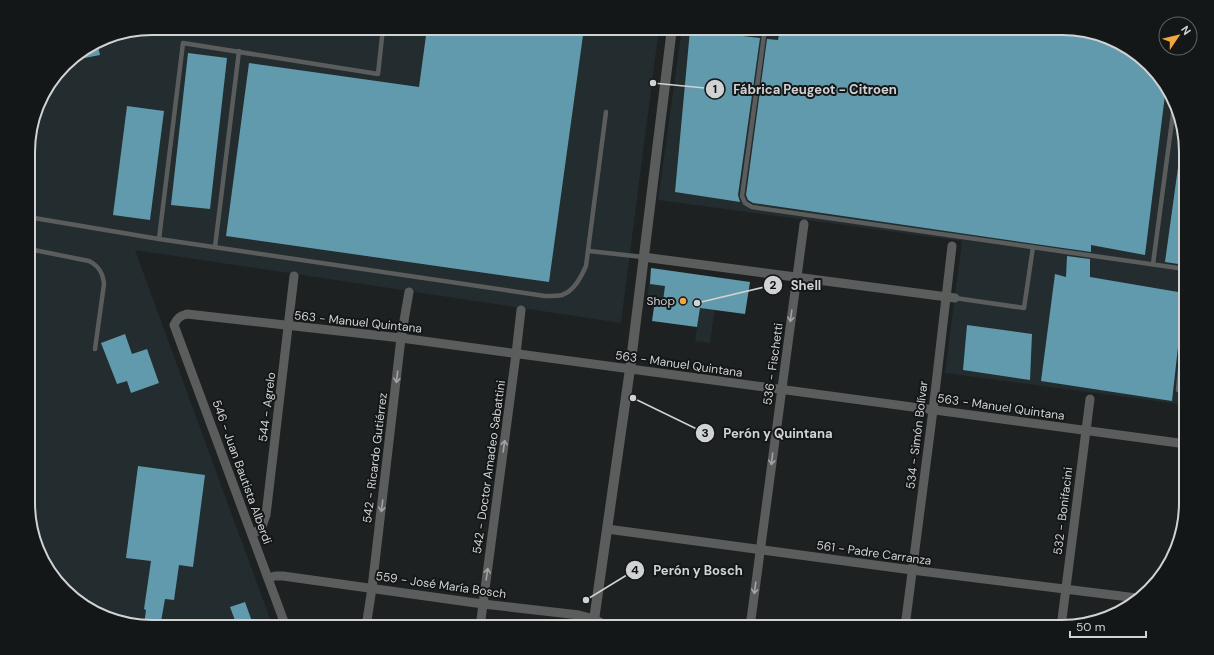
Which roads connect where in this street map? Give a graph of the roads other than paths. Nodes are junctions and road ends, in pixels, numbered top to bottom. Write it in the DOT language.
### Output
graph roads {
  1 [pos="382,35"];
  2 [pos="671,35"];
  3 [pos="764,35"];
  4 [pos="239,51"];
  5 [pos="606,112"];
  6 [pos="1173,115"];
  7 [pos="35,219"];
  8 [pos="804,224"];
  9 [pos="159,239"];
  10 [pos="952,246"];
  11 [pos="214,247"];
  12 [pos="1033,247"];
  13 [pos="35,250"];
  14 [pos="589,251"];
  15 [pos="643,257"];
  16 [pos="1153,264"];
  17 [pos="1179,268"];
  18 [pos="294,276"];
  19 [pos="796,278"];
  20 [pos="408,292"];
  21 [pos="945,297"];
  22 [pos="955,298"];
  23 [pos="521,310"];
  24 [pos="174,324"];
  25 [pos="289,327"];
  26 [pos="401,338"];
  27 [pos="95,349"];
  28 [pos="516,354"];
  29 [pos="630,369"];
  30 [pos="1179,381"];
  31 [pos="781,390"];
  32 [pos="1178,390"];
  33 [pos="1090,399"];
  34 [pos="933,410"];
  35 [pos="1085,430"];
  36 [pos="1179,443"];
  37 [pos="607,530"];
  38 [pos="252,534"];
  39 [pos="760,550"];
  40 [pos="912,570"];
  41 [pos="268,578"];
  42 [pos="372,588"];
  43 [pos="1065,589"];
  44 [pos="1131,597"];
  45 [pos="483,604"];
  46 [pos="283,620"];
  47 [pos="367,620"];
  48 [pos="481,620"];
  49 [pos="588,620"];
  50 [pos="593,620"];
  51 [pos="751,620"];
  52 [pos="906,620"];
  53 [pos="1062,620"];
  1 -- 4 [label="lane"];
  2 -- 15 [label="street"];
  3 -- 12 [label="lane"];
  4 -- 9 [label="lane"];
  4 -- 11 [label="lane"];
  5 -- 14 [label="lane"];
  6 -- 16 [label="lane"];
  7 -- 9 [label="lane"];
  8 -- 19 [label="street, 536 - Fischetti"];
  9 -- 11 [label="lane"];
  10 -- 21 [label="street, 534 - Simón Bolívar"];
  11 -- 14 [label="lane"];
  12 -- 16 [label="lane"];
  12 -- 22 [label="lane"];
  13 -- 27 [label="lane"];
  14 -- 15 [label="lane"];
  15 -- 19 [label="street"];
  15 -- 29 [label="street"];
  16 -- 17 [label="lane"];
  18 -- 25 [label="street, 544 - Agrelo"];
  19 -- 21 [label="street"];
  19 -- 31 [label="street, 536 - Fischetti, one-way"];
  20 -- 26 [label="street, 542 - Ricardo Gutiérrez"];
  21 -- 22 [label="street"];
  21 -- 34 [label="street, 534 - Simón Bolívar"];
  23 -- 28 [label="street, 542 - Doctor Amadeo Sabattini"];
  24 -- 25 [label="street, 563 - Manuel Quintana"];
  24 -- 38 [label="street, 546 - Juan Bautista Alberdi"];
  25 -- 26 [label="street, 563 - Manuel Quintana"];
  25 -- 38 [label="street, 544 - Agrelo"];
  26 -- 28 [label="street, 563 - Manuel Quintana"];
  26 -- 42 [label="street, 542 - Ricardo Gutiérrez, one-way"];
  28 -- 29 [label="street, 563 - Manuel Quintana"];
  45 -- 28 [label="street, 542 - Doctor Amadeo Sabattini, one-way"];
  29 -- 31 [label="street, 563 - Manuel Quintana"];
  29 -- 37 [label="street"];
  30 -- 32 [label="lane"];
  31 -- 34 [label="street, 563 - Manuel Quintana"];
  31 -- 39 [label="street, 536 - Fischetti, one-way"];
  33 -- 35 [label="street, 532 - Bonifacini"];
  34 -- 35 [label="street, 563 - Manuel Quintana"];
  34 -- 40 [label="street, 534 - Simón Bolívar"];
  35 -- 36 [label="street, 563 - Manuel Quintana"];
  35 -- 43 [label="street, 532 - Bonifacini"];
  37 -- 39 [label="street, 561 - Padre Carranza"];
  37 -- 50 [label="street"];
  38 -- 41 [label="street, 546 - Juan Bautista Alberdi"];
  39 -- 40 [label="street, 561 - Padre Carranza"];
  39 -- 51 [label="street, 536 - Fischetti, one-way"];
  40 -- 43 [label="street, 561 - Padre Carranza"];
  40 -- 52 [label="street, 534 - Simón Bolívar"];
  41 -- 42 [label="street, 559 - José María Bosch"];
  41 -- 46 [label="street, 546 - Juan Bautista Alberdi"];
  42 -- 45 [label="street, 559 - José María Bosch"];
  42 -- 47 [label="street, 542 - Ricardo Gutiérrez"];
  43 -- 44 [label="street, 561 - Padre Carranza"];
  43 -- 53 [label="street, 532 - Bonifacini"];
  45 -- 48 [label="street, 542 - Doctor Amadeo Sabattini"];
  45 -- 49 [label="street, 559 - José María Bosch"];
}
